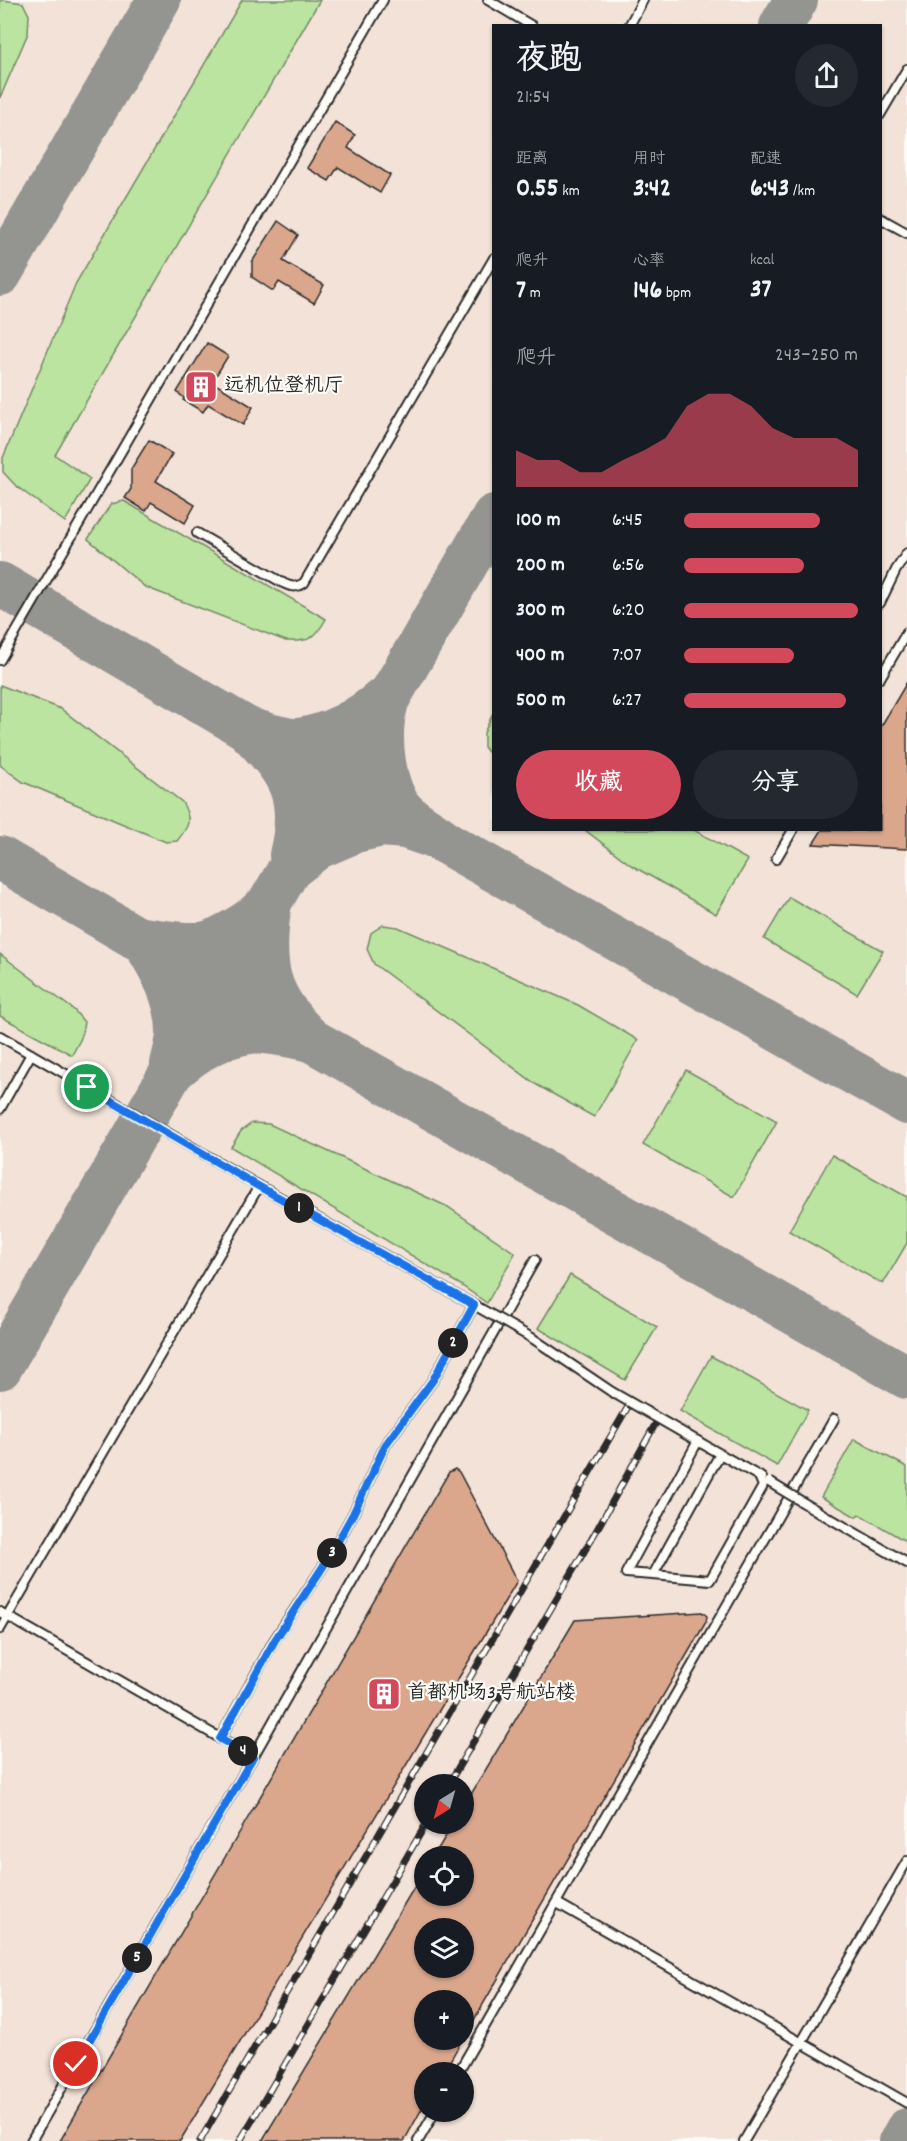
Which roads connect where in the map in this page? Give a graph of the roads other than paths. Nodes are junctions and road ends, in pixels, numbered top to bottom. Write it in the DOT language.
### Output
graph roads {
  1 [pos="383,0"];
  2 [pos="489,0"];
  3 [pos="644,0"];
  4 [pos="529,24"];
  5 [pos="630,24"];
  6 [pos="907,69"];
  7 [pos="882,112"];
  8 [pos="882,219"];
  9 [pos="907,233"];
  10 [pos="492,261"];
  11 [pos="197,533"];
  12 [pos="907,553"];
  13 [pos="882,599"];
  14 [pos="907,632"];
  15 [pos="0,660"];
  16 [pos="882,675"];
  17 [pos="792,831"];
  18 [pos="776,859"];
  19 [pos="0,1036"];
  20 [pos="32,1054"];
  21 [pos="0,1108"];
  22 [pos="258,1186"];
  23 [pos="535,1260"];
  24 [pos="474,1305"];
  25 [pos="834,1419"];
  26 [pos="698,1441"];
  27 [pos="720,1454"];
  28 [pos="759,1476"];
  29 [pos="907,1563"];
  30 [pos="653,1575"];
  31 [pos="4,1614"];
  32 [pos="0,1629"];
  33 [pos="220,1739"];
  34 [pos="253,1757"];
  35 [pos="907,1861"];
  36 [pos="557,1903"];
  37 [pos="801,2042"];
  38 [pos="464,2062"];
  39 [pos="907,2103"];
  40 [pos="429,2122"];
  41 [pos="31,2141"];
  42 [pos="418,2141"];
  43 [pos="744,2141"];
  1 -- 15 [label="lane"];
  2 -- 4 [label="lane"];
  3 -- 5 [label="lane"];
  6 -- 7 [label="lane"];
  8 -- 9 [label="lane"];
  10 -- 11 [label="lane"];
  12 -- 13 [label="lane"];
  14 -- 16 [label="lane"];
  17 -- 18 [label="lane"];
  19 -- 20 [label="lane"];
  20 -- 21 [label="lane"];
  20 -- 22 [label="lane"];
  22 -- 24 [label="lane"];
  22 -- 31 [label="lane"];
  23 -- 34 [label="lane"];
  24 -- 26 [label="lane, bridge"];
  24 -- 33 [label="lane"];
  25 -- 36 [label="lane"];
  26 -- 27 [label="lane"];
  26 -- 30 [label="lane"];
  27 -- 28 [label="lane"];
  27 -- 30 [label="lane"];
  28 -- 29 [label="lane, bridge"];
  28 -- 30 [label="lane"];
  31 -- 32 [label="lane"];
  31 -- 33 [label="lane"];
  33 -- 34 [label="lane"];
  34 -- 41 [label="lane"];
  35 -- 37 [label="lane"];
  36 -- 37 [label="lane"];
  36 -- 38 [label="lane"];
  37 -- 39 [label="lane"];
  37 -- 43 [label="lane"];
  40 -- 42 [label="lane"];
}
